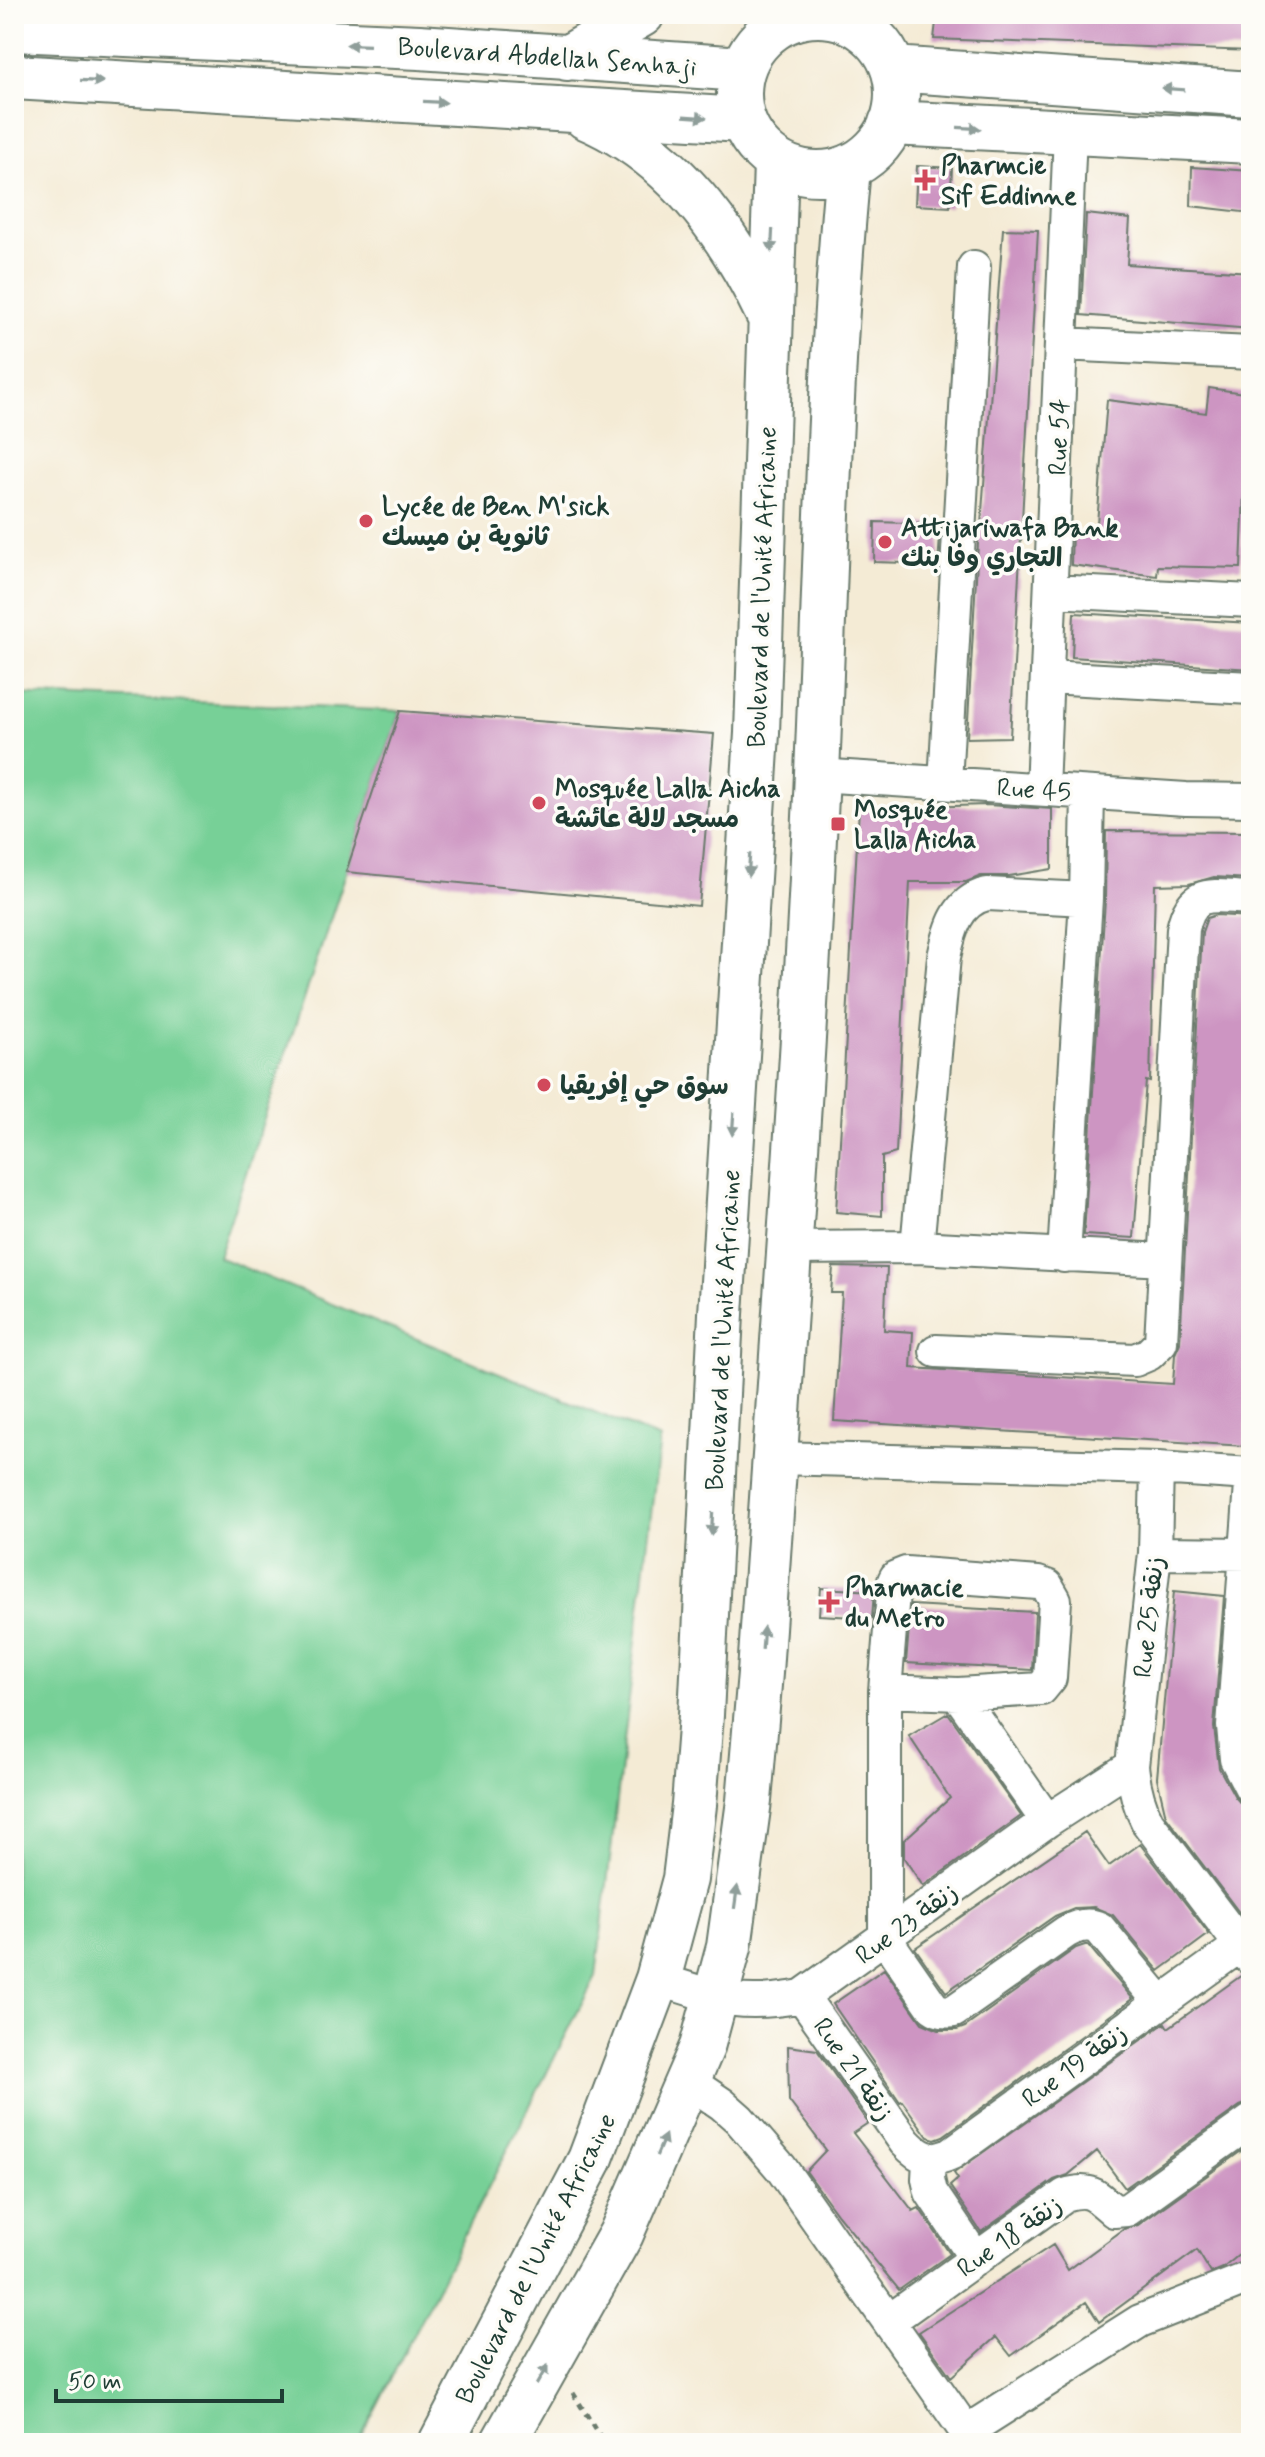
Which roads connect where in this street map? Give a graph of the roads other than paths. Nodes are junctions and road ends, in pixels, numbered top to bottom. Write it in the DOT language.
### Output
graph roads {
  1 [pos="642,14"];
  2 [pos="848,18"];
  3 [pos="773,21"];
  4 [pos="104,24"];
  5 [pos="37,25"];
  6 [pos="567,58"];
  7 [pos="743,69"];
  8 [pos="893,69"];
  9 [pos="14,77"];
  10 [pos="1251,94"];
  11 [pos="569,110"];
  12 [pos="743,120"];
  13 [pos="891,123"];
  14 [pos="1070,133"];
  15 [pos="1251,141"];
  16 [pos="776,163"];
  17 [pos="848,168"];
  18 [pos="974,267"];
  19 [pos="770,319"];
  20 [pos="1061,344"];
  21 [pos="1251,353"];
  22 [pos="1052,591"];
  23 [pos="1251,601"];
  24 [pos="1047,677"];
  25 [pos="1251,688"];
  26 [pos="817,775"];
  27 [pos="945,783"];
  28 [pos="1042,789"];
  29 [pos="1088,793"];
  30 [pos="1251,800"];
  31 [pos="1251,898"];
  32 [pos="1086,899"];
  33 [pos="917,1247"];
  34 [pos="788,1248"];
  35 [pos="1064,1256"];
  36 [pos="1165,1260"];
  37 [pos="936,1351"];
  38 [pos="775,1458"];
  39 [pos="1157,1468"];
  40 [pos="1251,1474"];
  41 [pos="1251,1485"];
  42 [pos="1155,1553"];
  43 [pos="1248,1554"];
  44 [pos="885,1691"];
  45 [pos="958,1694"];
  46 [pos="1132,1766"];
  47 [pos="1251,1788"];
  48 [pos="1047,1821"];
  49 [pos="885,1938"];
  50 [pos="1246,1952"];
  51 [pos="658,1979"];
  52 [pos="802,1996"];
  53 [pos="714,1997"];
  54 [pos="1160,2002"];
  55 [pos="688,2081"];
  56 [pos="1251,2121"];
  57 [pos="917,2151"];
  58 [pos="976,2259"];
  59 [pos="1251,2277"];
  60 [pos="889,2321"];
  61 [pos="970,2437"];
  62 [pos="441,2443"];
  63 [pos="503,2443"];
  1 -- 6 [label="main road"];
  2 -- 3 [label="main road"];
  2 -- 8 [label="main road"];
  3 -- 7 [label="main road"];
  4 -- 5 [label="main road, Boulevard Abdellah Senhaji"];
  6 -- 4 [label="main road, Boulevard Abdellah Senhaji, one-way"];
  6 -- 7 [label="main road, Boulevard Abdellah Senhaji"];
  7 -- 12 [label="main road"];
  10 -- 8 [label="main road, one-way"];
  8 -- 13 [label="main road"];
  9 -- 11 [label="main road, Boulevard Abdellah Senhaji, one-way"];
  11 -- 12 [label="main road, Boulevard Abdellah Senhaji, one-way"];
  11 -- 19 [label="main road"];
  12 -- 16 [label="main road"];
  13 -- 14 [label="main road, one-way"];
  13 -- 17 [label="main road"];
  14 -- 15 [label="main road"];
  14 -- 20 [label="street, Rue 54"];
  16 -- 17 [label="main road"];
  16 -- 19 [label="main road, Boulevard de l'Unité Africaine, one-way"];
  17 -- 26 [label="main road"];
  18 -- 27 [label="street"];
  19 -- 51 [label="main road, Boulevard de l'Unité Africaine, one-way"];
  20 -- 21 [label="street"];
  20 -- 22 [label="street, Rue 54"];
  22 -- 23 [label="street"];
  22 -- 24 [label="street, Rue 54"];
  24 -- 25 [label="street"];
  24 -- 28 [label="street, Rue 54"];
  26 -- 27 [label="street, Rue 45"];
  26 -- 34 [label="main road"];
  27 -- 28 [label="street, Rue 45"];
  28 -- 29 [label="street, Rue 45"];
  29 -- 30 [label="street, Rue 45"];
  29 -- 32 [label="street"];
  31 -- 36 [label="street"];
  32 -- 33 [label="street"];
  32 -- 35 [label="street"];
  33 -- 34 [label="street"];
  33 -- 35 [label="street"];
  34 -- 38 [label="main road"];
  35 -- 36 [label="street"];
  36 -- 37 [label="street"];
  38 -- 39 [label="street"];
  53 -- 38 [label="main road, one-way"];
  39 -- 40 [label="street"];
  39 -- 42 [label="street, Rue 25 زنقة"];
  41 -- 43 [label="street"];
  42 -- 43 [label="street"];
  42 -- 46 [label="street, Rue 25 زنقة"];
  43 -- 47 [label="street"];
  44 -- 45 [label="street"];
  44 -- 45 [label="street"];
  44 -- 49 [label="street"];
  45 -- 48 [label="street"];
  46 -- 48 [label="street, Rue 23 زنقة"];
  46 -- 50 [label="street, Rue 25 زنقة"];
  48 -- 49 [label="street, Rue 23 زنقة"];
  49 -- 52 [label="street, Rue 23 زنقة"];
  49 -- 54 [label="street"];
  50 -- 54 [label="street, Rue 19 زنقة"];
  51 -- 53 [label="street, Rue 23 زنقة"];
  51 -- 62 [label="main road, Boulevard de l'Unité Africaine"];
  52 -- 53 [label="street, Rue 23 زنقة"];
  52 -- 57 [label="street, Rue 21 زنقة"];
  53 -- 55 [label="main road"];
  54 -- 57 [label="street, Rue 19 زنقة"];
  55 -- 60 [label="street"];
  63 -- 55 [label="main road, one-way"];
  56 -- 58 [label="street, Rue 18 زنقة"];
  57 -- 58 [label="street"];
  58 -- 60 [label="street, Rue 18 زنقة"];
  59 -- 61 [label="street"];
  60 -- 61 [label="street"];
}
